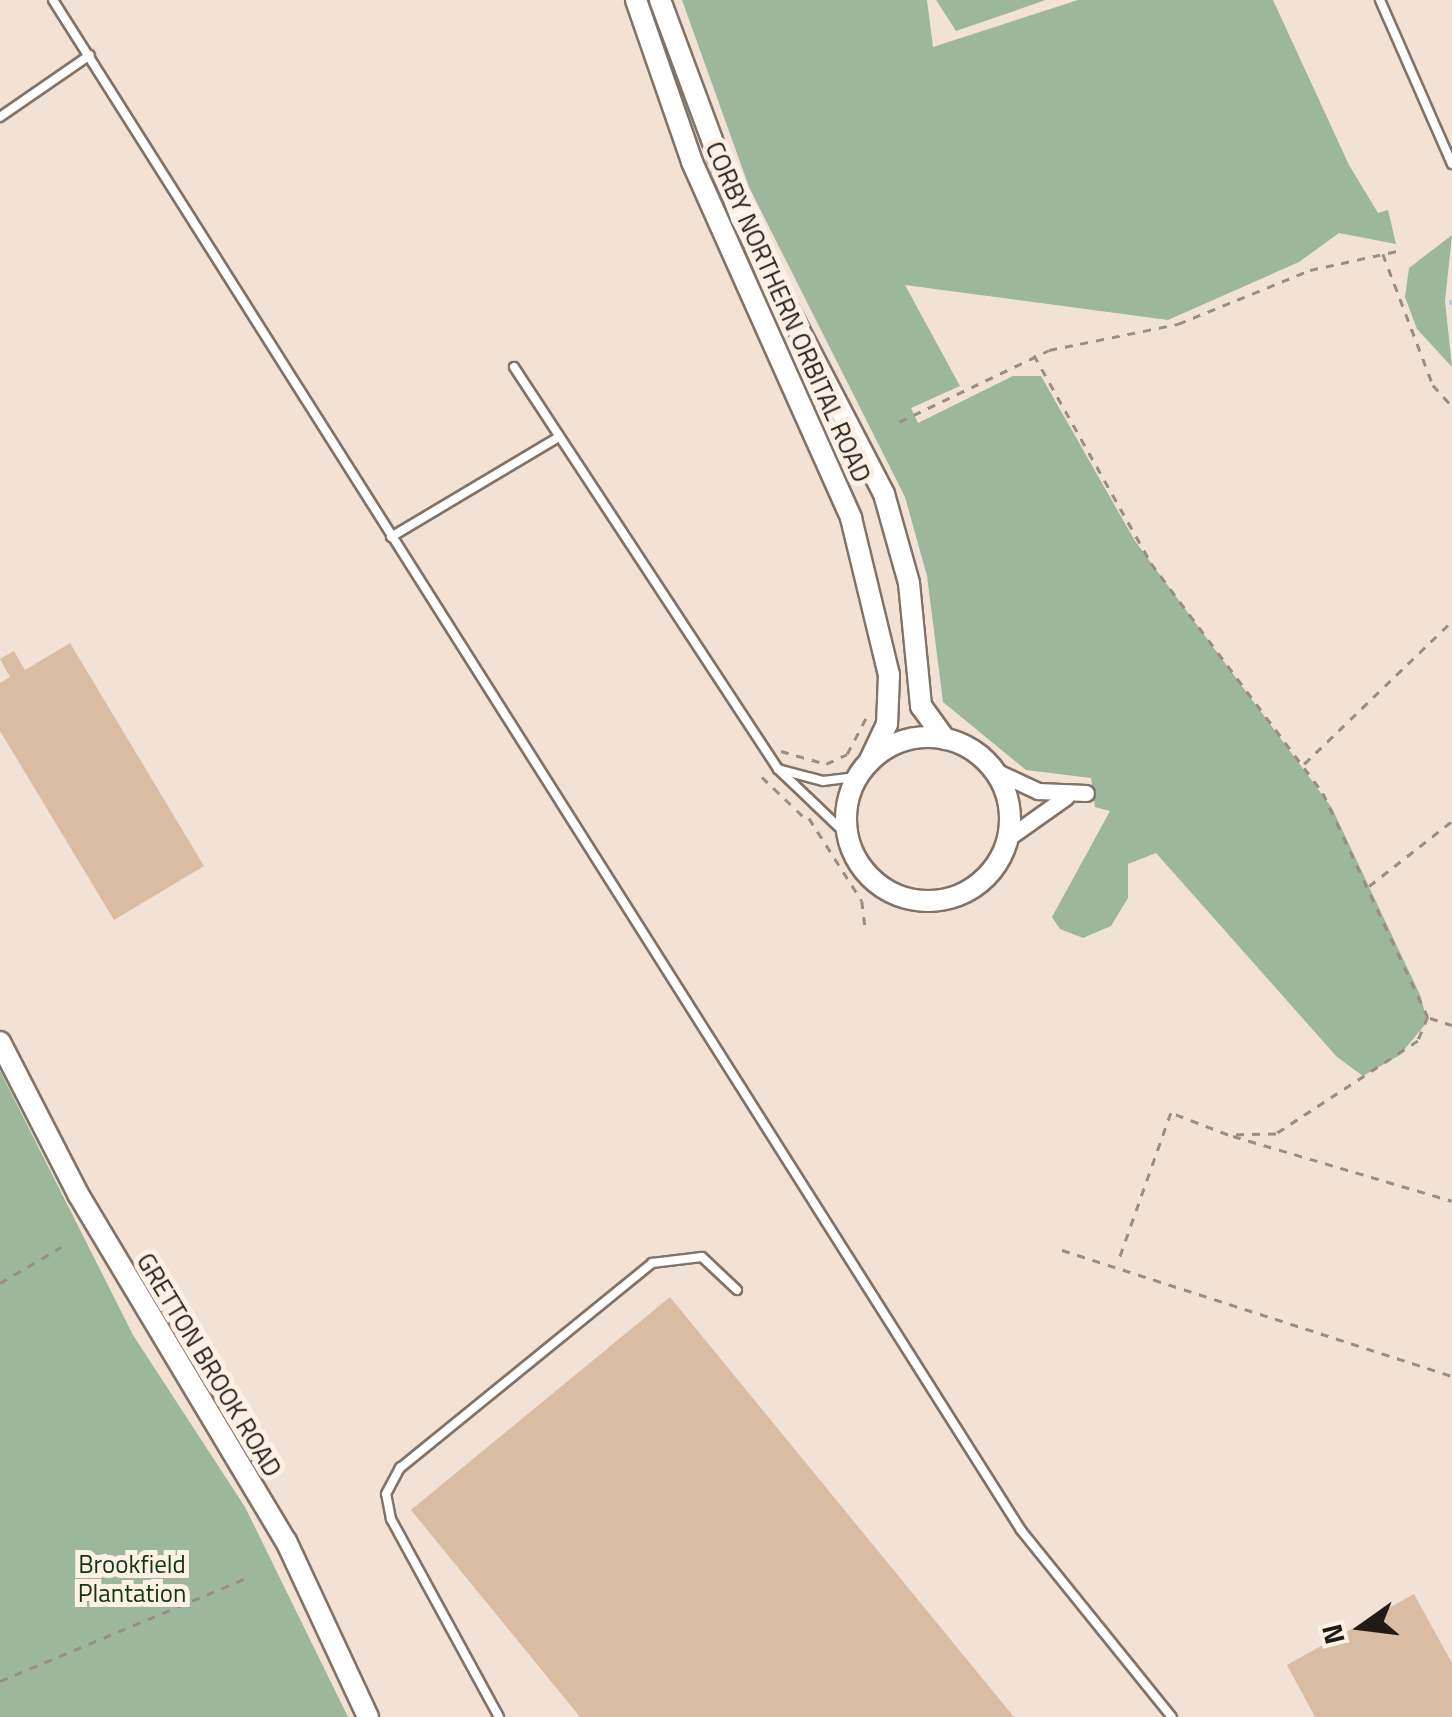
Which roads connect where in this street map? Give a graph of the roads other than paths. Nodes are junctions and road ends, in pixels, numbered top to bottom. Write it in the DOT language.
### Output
graph roads {
  1 [pos="53,0"];
  2 [pos="636,0"];
  3 [pos="660,0"];
  4 [pos="1380,0"];
  5 [pos="90,56"];
  6 [pos="0,117"];
  7 [pos="1452,164"];
  8 [pos="514,367"];
  9 [pos="557,438"];
  10 [pos="392,537"];
  11 [pos="945,739"];
  12 [pos="778,769"];
  13 [pos="863,769"];
  14 [pos="993,770"];
  15 [pos="847,835"];
  16 [pos="1008,838"];
  17 [pos="0,1042"];
  18 [pos="737,1290"];
  19 [pos="368,1717"];
  20 [pos="499,1717"];
  21 [pos="1172,1717"];
  1 -- 5 [label="lane"];
  2 -- 13 [label="street, CORBY NORTHERN ORBITAL ROAD"];
  3 -- 11 [label="street, CORBY NORTHERN ORBITAL ROAD"];
  4 -- 7 [label="lane"];
  5 -- 6 [label="lane"];
  5 -- 10 [label="lane"];
  8 -- 9 [label="lane"];
  9 -- 10 [label="lane"];
  9 -- 12 [label="lane"];
  10 -- 21 [label="lane"];
  11 -- 13 [label="street"];
  11 -- 14 [label="street"];
  12 -- 13 [label="lane"];
  12 -- 15 [label="lane"];
  13 -- 15 [label="street"];
  14 -- 16 [label="street"];
  14 -- 16 [label="street"];
  15 -- 16 [label="street"];
  17 -- 19 [label="street, GRETTON BROOK ROAD"];
  18 -- 20 [label="lane"];
}
